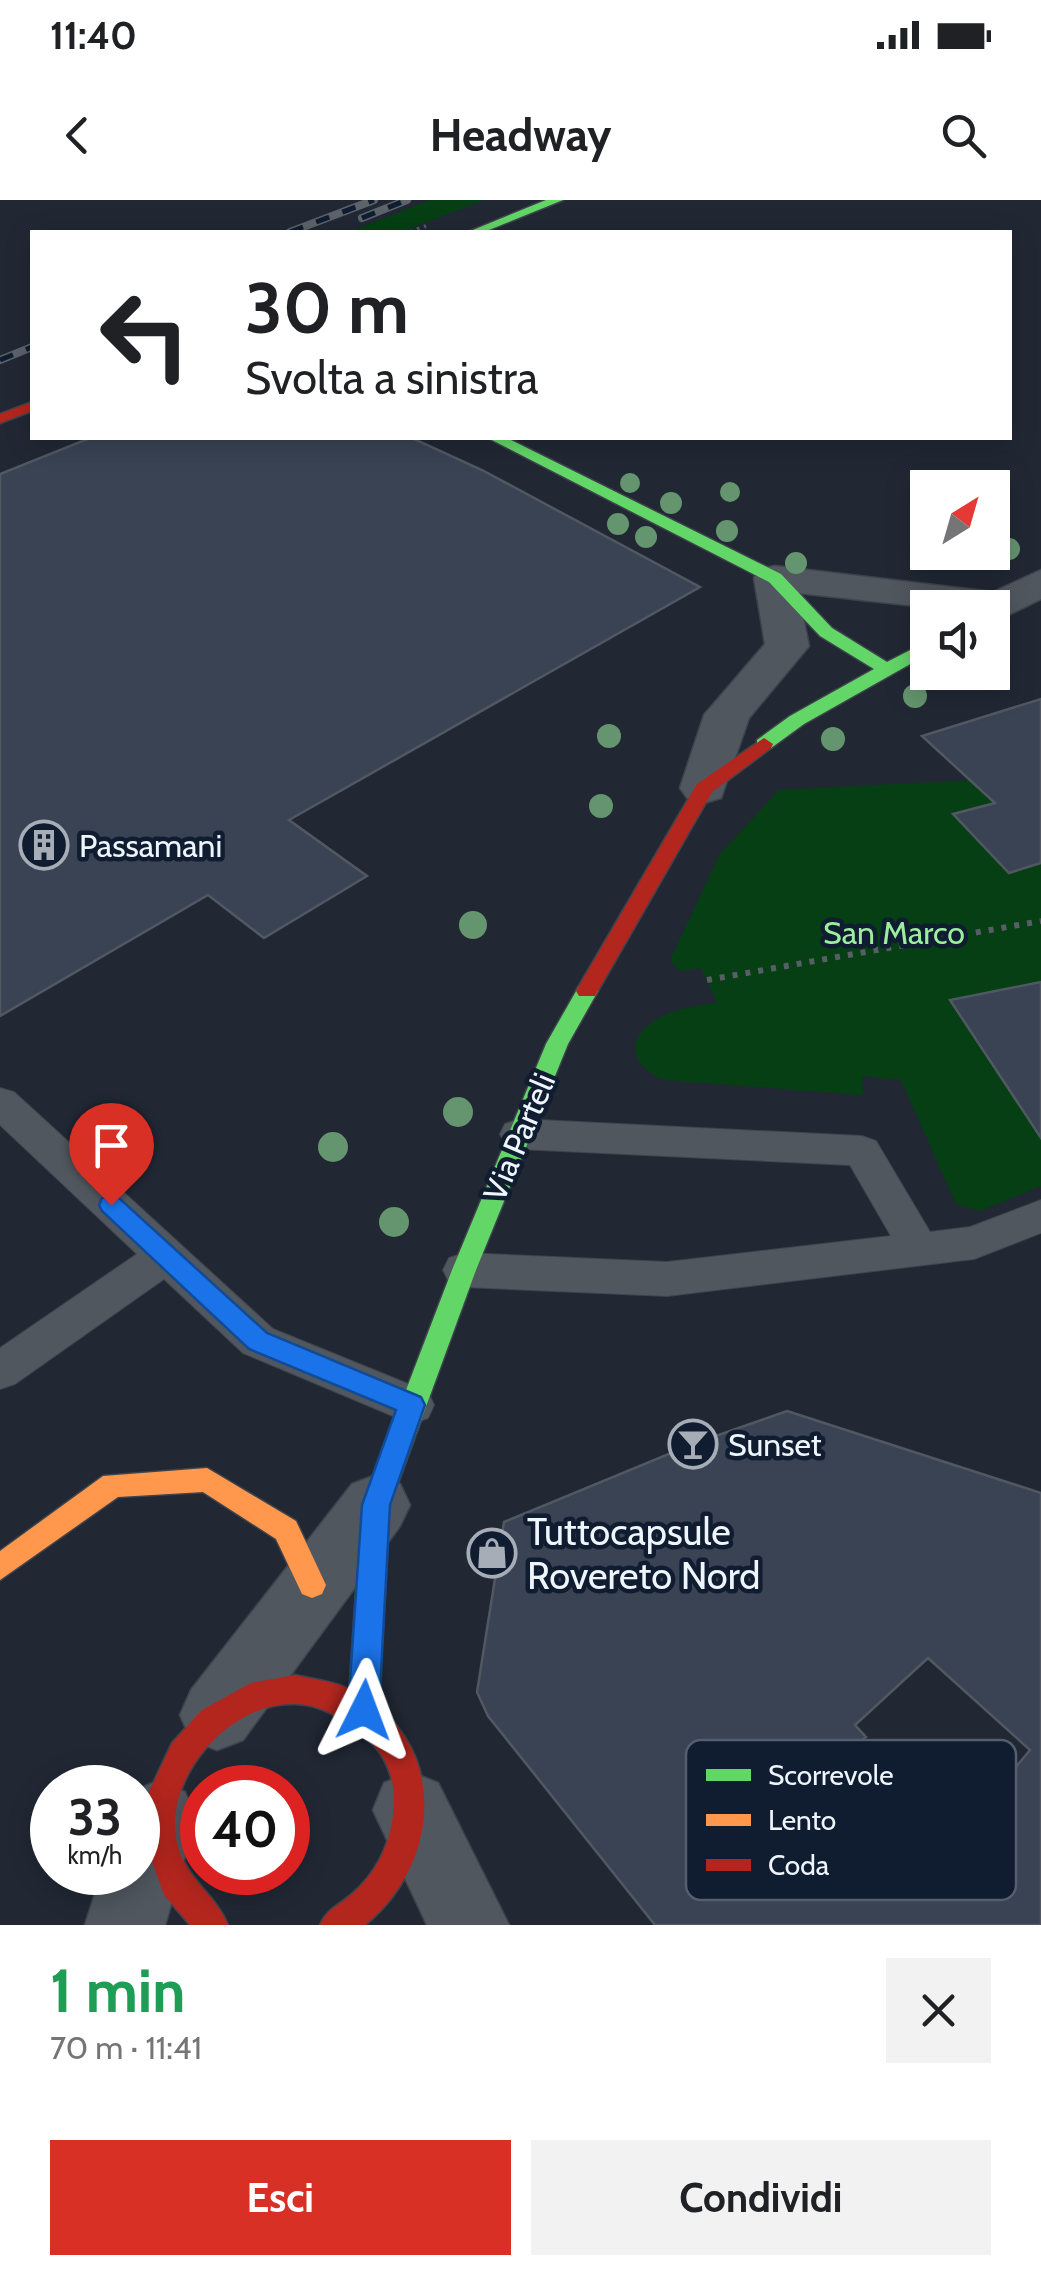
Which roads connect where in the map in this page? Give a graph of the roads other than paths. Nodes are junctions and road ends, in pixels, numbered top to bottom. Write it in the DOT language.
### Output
graph roads {
  1 [pos="557,200"];
  2 [pos="479,230"];
  3 [pos="30,407"];
  4 [pos="0,419"];
  5 [pos="500,440"];
  6 [pos="775,578"];
  7 [pos="1041,582"];
  8 [pos="910,592"];
  9 [pos="1010,600"];
  10 [pos="910,656"];
  11 [pos="886,670"];
  12 [pos="704,788"];
  13 [pos="0,1102"];
  14 [pos="519,1134"];
  15 [pos="1041,1216"];
  16 [pos="918,1247"];
  17 [pos="166,1256"];
  18 [pos="464,1270"];
  19 [pos="0,1371"];
  20 [pos="412,1405"];
  21 [pos="376,1505"];
  22 [pos="0,1567"];
  23 [pos="312,1586"];
  24 [pos="364,1710"];
  25 [pos="218,1715"];
  26 [pos="160,1808"];
  27 [pos="412,1810"];
  28 [pos="160,1840"];
  29 [pos="134,1895"];
  30 [pos="343,1924"];
  31 [pos="125,1925"];
  32 [pos="212,1925"];
  33 [pos="470,1925"];
  1 -- 2 [label="street"];
  3 -- 4 [label="street"];
  5 -- 6 [label="street"];
  6 -- 8 [label="street"];
  6 -- 11 [label="street"];
  6 -- 12 [label="street, Via Parteli"];
  7 -- 9 [label="street"];
  10 -- 11 [label="street, Via Parteli"];
  11 -- 12 [label="street, Via Parteli"];
  12 -- 14 [label="street, Via Parteli"];
  13 -- 17 [label="lane"];
  14 -- 16 [label="lane"];
  14 -- 18 [label="street, Via Parteli"];
  15 -- 16 [label="lane"];
  16 -- 18 [label="lane"];
  17 -- 19 [label="lane"];
  17 -- 20 [label="lane"];
  18 -- 20 [label="street, Via Parteli"];
  20 -- 21 [label="street, Via Parteli"];
  21 -- 23 [label="street, Via Parteli"];
  21 -- 24 [label="street, Via Parteli"];
  22 -- 23 [label="street"];
  23 -- 25 [label="street, Via Parteli"];
  24 -- 25 [label="street, Via Parteli"];
  24 -- 27 [label="street, Via Parteli"];
  25 -- 26 [label="street, Via Parteli"];
  27 -- 30 [label="street, Via Parteli"];
  27 -- 33 [label="street, Via Parteli"];
  28 -- 32 [label="street, Via Parteli"];
  29 -- 31 [label="street"];
}
